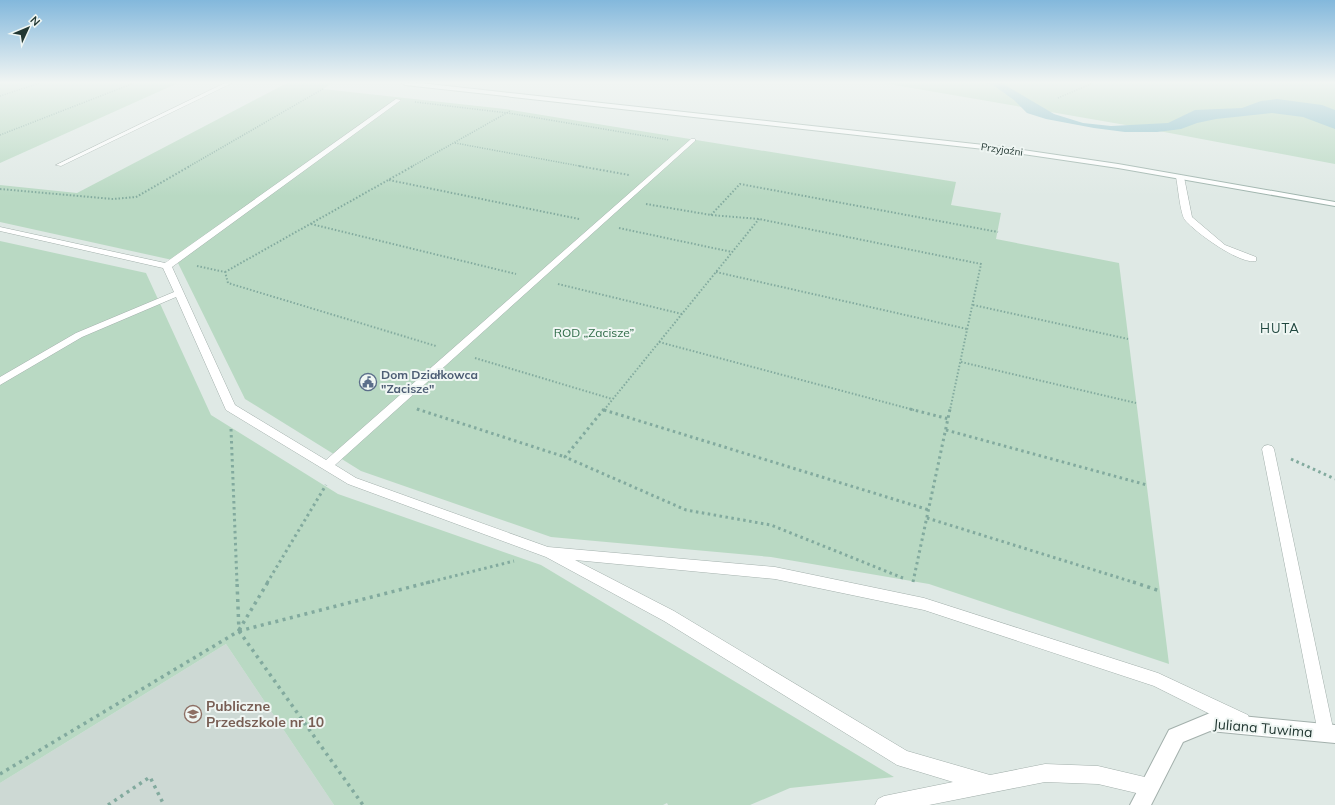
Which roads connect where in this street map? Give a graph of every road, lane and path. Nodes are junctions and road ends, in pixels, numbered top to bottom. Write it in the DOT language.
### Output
graph roads {
  1 [pos="37,121"];
  2 [pos="151,121"];
  3 [pos="268,121"];
  4 [pos="369,121"];
  5 [pos="495,121"];
  6 [pos="557,121"];
  7 [pos="749,121"];
  8 [pos="0,135"];
  9 [pos="691,141"];
  10 [pos="455,143"];
  11 [pos="59,165"];
  12 [pos="1180,177"];
  13 [pos="650,178"];
  14 [pos="389,180"];
  15 [pos="0,189"];
  16 [pos="626,200"];
  17 [pos="1335,204"];
  18 [pos="710,215"];
  19 [pos="759,219"];
  20 [pos="599,223"];
  21 [pos="311,224"];
  22 [pos="0,229"];
  23 [pos="998,232"];
  24 [pos="732,252"];
  25 [pos="1253,259"];
  26 [pos="171,263"];
  27 [pos="225,272"];
  28 [pos="716,272"];
  29 [pos="520,274"];
  30 [pos="550,282"];
  31 [pos="179,293"];
  32 [pos="973,305"];
  33 [pos="682,314"];
  34 [pos="968,329"];
  35 [pos="1128,339"];
  36 [pos="659,342"];
  37 [pos="439,347"];
  38 [pos="469,356"];
  39 [pos="961,362"];
  40 [pos="0,382"];
  41 [pos="612,399"];
  42 [pos="398,402"];
  43 [pos="1136,403"];
  44 [pos="230,407"];
  45 [pos="604,410"];
  46 [pos="948,418"];
  47 [pos="946,430"];
  48 [pos="1268,449"];
  49 [pos="565,457"];
  50 [pos="331,468"];
  51 [pos="1335,479"];
  52 [pos="1147,486"];
  53 [pos="929,510"];
  54 [pos="927,518"];
  55 [pos="547,552"];
  56 [pos="1160,591"];
  57 [pos="239,631"];
  58 [pos="1254,726"];
  59 [pos="1331,734"];
  60 [pos="0,774"];
  61 [pos="990,784"];
  62 [pos="1149,787"];
  63 [pos="108,805"];
  64 [pos="164,805"];
  65 [pos="363,805"];
  66 [pos="884,805"];
  67 [pos="1140,805"];
  1 -- 8 [label="path"];
  2 -- 11 [label="lane"];
  3 -- 15 [label="path"];
  4 -- 26 [label="lane"];
  5 -- 10 [label="path"];
  6 -- 9 [label="path"];
  7 -- 12 [label="main road, Przyjaźni"];
  9 -- 13 [label="lane"];
  10 -- 13 [label="path"];
  10 -- 14 [label="path"];
  12 -- 17 [label="main road, Przyjaźni"];
  12 -- 25 [label="lane"];
  13 -- 16 [label="lane"];
  14 -- 20 [label="path"];
  14 -- 21 [label="path"];
  16 -- 18 [label="path"];
  16 -- 20 [label="lane"];
  18 -- 19 [label="path"];
  18 -- 23 [label="path"];
  19 -- 24 [label="path"];
  19 -- 32 [label="path"];
  20 -- 24 [label="path"];
  20 -- 42 [label="lane"];
  21 -- 27 [label="path"];
  21 -- 29 [label="path"];
  22 -- 26 [label="lane"];
  24 -- 28 [label="path"];
  26 -- 27 [label="path"];
  26 -- 31 [label="lane"];
  27 -- 37 [label="path"];
  28 -- 33 [label="path"];
  28 -- 34 [label="path"];
  30 -- 33 [label="path"];
  31 -- 40 [label="lane"];
  31 -- 44 [label="lane"];
  32 -- 34 [label="path"];
  32 -- 35 [label="path"];
  33 -- 36 [label="path"];
  34 -- 39 [label="path"];
  36 -- 41 [label="path"];
  36 -- 46 [label="path"];
  38 -- 41 [label="path"];
  39 -- 43 [label="path"];
  39 -- 46 [label="path"];
  41 -- 45 [label="path"];
  42 -- 49 [label="path"];
  42 -- 50 [label="lane"];
  44 -- 50 [label="lane"];
  44 -- 57 [label="path"];
  45 -- 49 [label="path"];
  45 -- 53 [label="path"];
  46 -- 47 [label="path"];
  47 -- 52 [label="path"];
  47 -- 53 [label="path"];
  48 -- 51 [label="path"];
  48 -- 59 [label="lane"];
  49 -- 54 [label="path"];
  50 -- 55 [label="lane"];
  50 -- 57 [label="path"];
  53 -- 54 [label="path"];
  54 -- 56 [label="path"];
  55 -- 57 [label="path"];
  55 -- 58 [label="lane"];
  55 -- 61 [label="lane"];
  57 -- 60 [label="path"];
  57 -- 65 [label="path"];
  58 -- 59 [label="main road, Juliana Tuwima"];
  58 -- 62 [label="main road, Juliana Tuwima"];
  61 -- 62 [label="lane"];
  61 -- 66 [label="lane"];
  62 -- 67 [label="main road, Juliana Tuwima"];
  63 -- 64 [label="path"];
}
